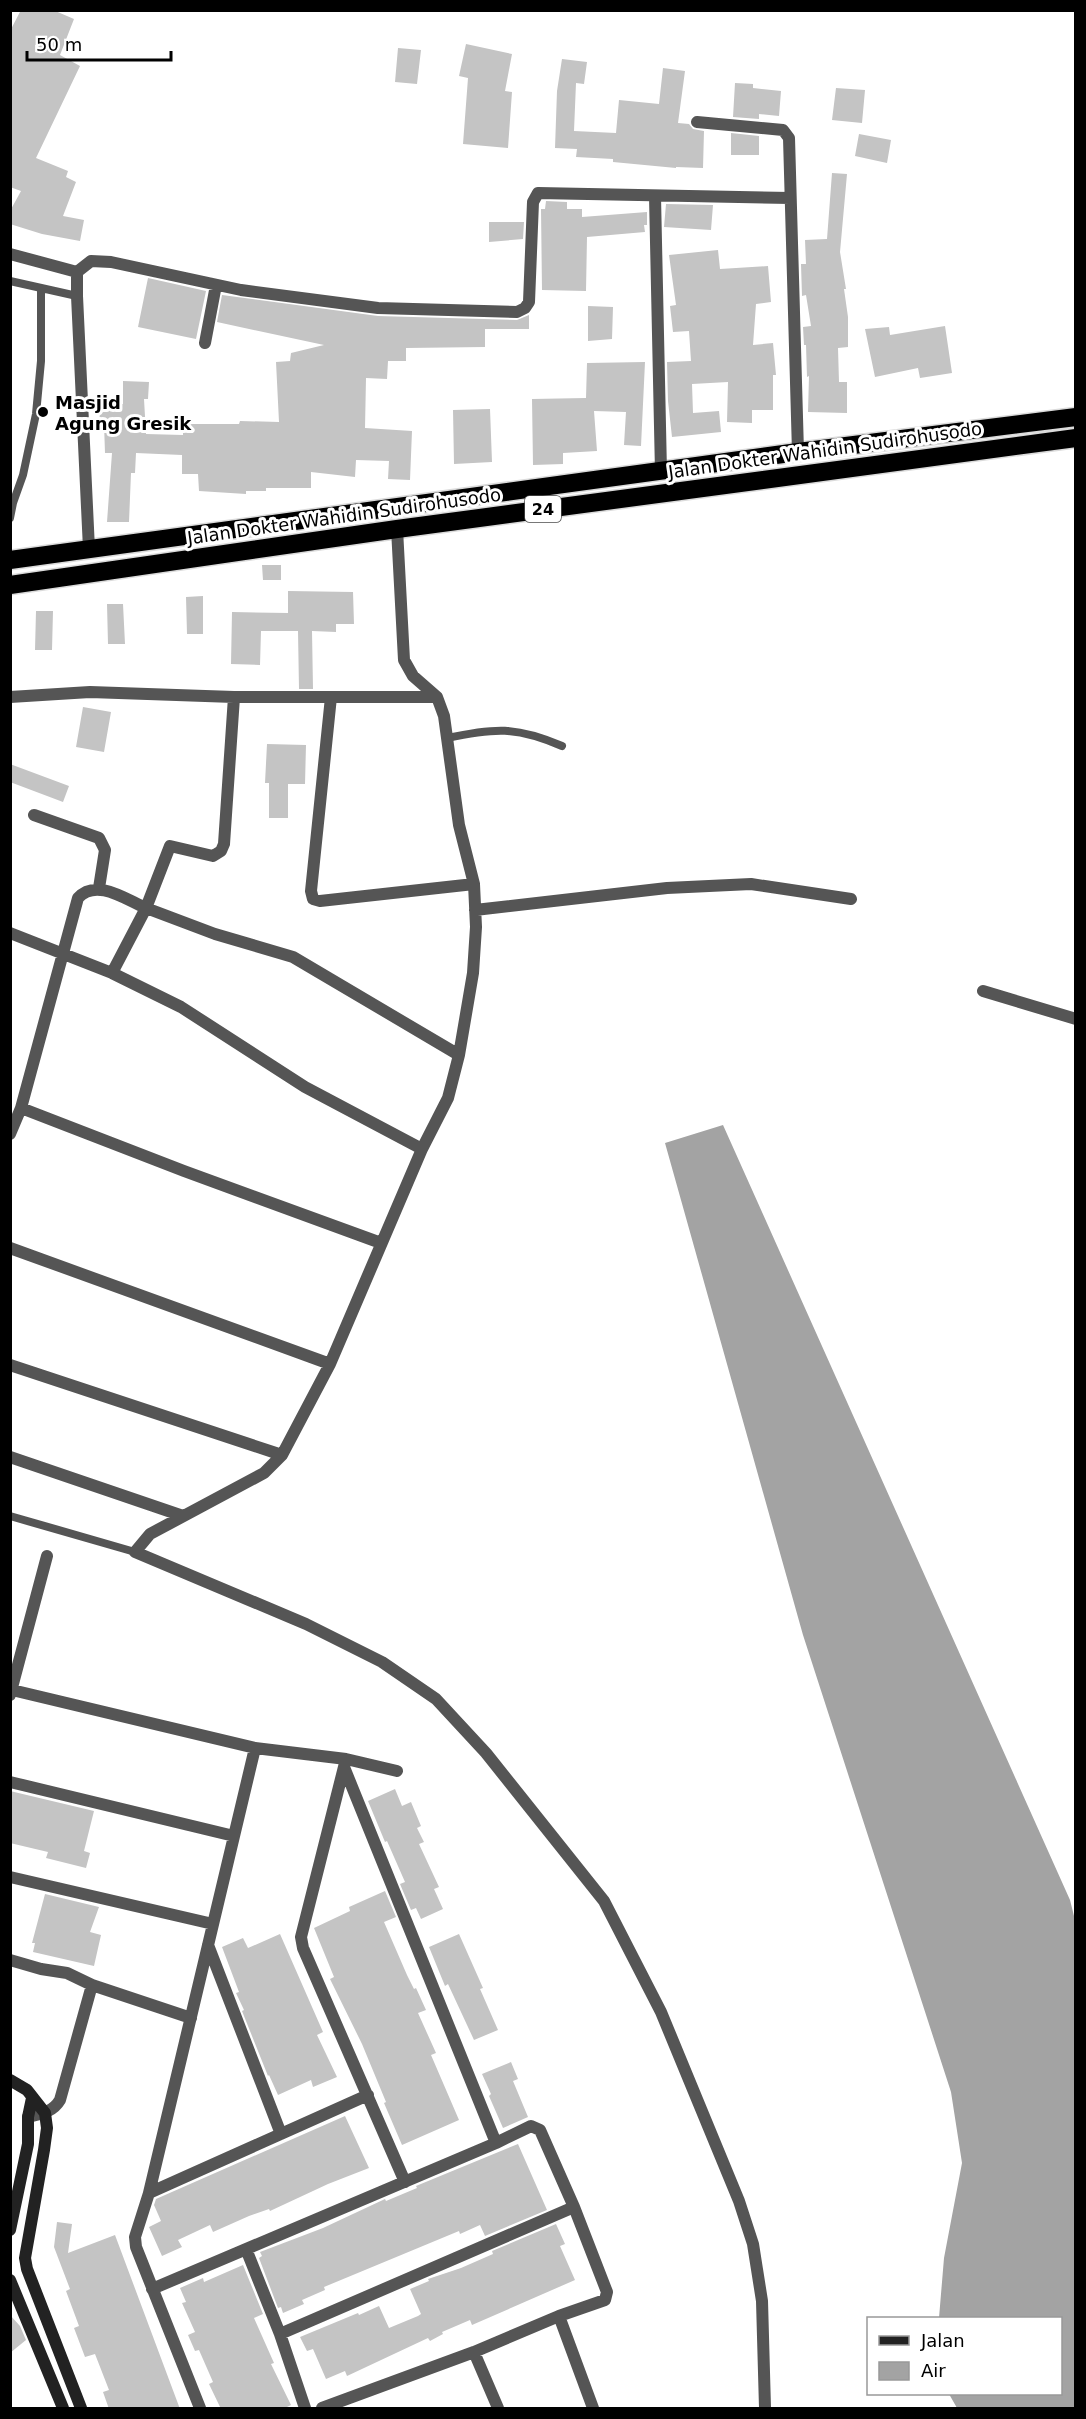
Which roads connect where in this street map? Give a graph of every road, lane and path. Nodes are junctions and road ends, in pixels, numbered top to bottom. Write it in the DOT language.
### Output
graph roads {
  1 [pos="697,122"];
  2 [pos="656,196"];
  3 [pos="790,198"];
  4 [pos="10,254"];
  5 [pos="77,272"];
  6 [pos="10,281"];
  7 [pos="216,285"];
  8 [pos="41,288"];
  9 [pos="77,297"];
  10 [pos="205,343"];
  11 [pos="1076,417"];
  12 [pos="1076,438"];
  13 [pos="798,452"];
  14 [pos="661,472"];
  15 [pos="10,518"];
  16 [pos="397,529"];
  17 [pos="89,549"];
  18 [pos="11,558"];
  19 [pos="10,585"];
  20 [pos="437,696"];
  21 [pos="10,697"];
  22 [pos="234,697"];
  23 [pos="331,697"];
  24 [pos="447,738"];
  25 [pos="562,746"];
  26 [pos="34,815"];
  27 [pos="474,884"];
  28 [pos="99,888"];
  29 [pos="851,899"];
  30 [pos="146,908"];
  31 [pos="475,910"];
  32 [pos="10,933"];
  33 [pos="64,953"];
  34 [pos="112,973"];
  35 [pos="983,991"];
  36 [pos="1076,1019"];
  37 [pos="459,1055"];
  38 [pos="21,1108"];
  39 [pos="10,1134"];
  40 [pos="422,1149"];
  41 [pos="381,1243"];
  42 [pos="10,1248"];
  43 [pos="330,1364"];
  44 [pos="10,1365"];
  45 [pos="282,1455"];
  46 [pos="10,1457"];
  47 [pos="10,1516"];
  48 [pos="183,1516"];
  49 [pos="135,1552"];
  50 [pos="47,1556"];
  51 [pos="11,1693"];
  52 [pos="255,1748"];
  53 [pos="345,1763"];
  54 [pos="397,1771"];
  55 [pos="10,1782"];
  56 [pos="234,1836"];
  57 [pos="10,1877"];
  58 [pos="213,1924"];
  59 [pos="208,1945"];
  60 [pos="10,1960"];
  61 [pos="92,1985"];
  62 [pos="191,2019"];
  63 [pos="10,2080"];
  64 [pos="368,2096"];
  65 [pos="32,2098"];
  66 [pos="45,2113"];
  67 [pos="28,2117"];
  68 [pos="281,2134"];
  69 [pos="496,2143"];
  70 [pos="405,2182"];
  71 [pos="149,2193"];
  72 [pos="574,2206"];
  73 [pos="10,2230"];
  74 [pos="246,2249"];
  75 [pos="10,2280"];
  76 [pos="152,2289"];
  77 [pos="559,2316"];
  78 [pos="280,2334"];
  79 [pos="474,2352"];
  80 [pos="63,2409"];
  81 [pos="81,2409"];
  82 [pos="200,2409"];
  83 [pos="305,2409"];
  84 [pos="322,2409"];
  85 [pos="498,2409"];
  86 [pos="593,2409"];
  87 [pos="765,2409"];
  1 -- 3 [label="street"];
  2 -- 3 [label="street"];
  2 -- 7 [label="street"];
  2 -- 14 [label="street"];
  3 -- 13 [label="street"];
  4 -- 5 [label="street"];
  5 -- 7 [label="street"];
  5 -- 9 [label="street"];
  6 -- 8 [label="lane"];
  7 -- 10 [label="street"];
  8 -- 9 [label="lane"];
  8 -- 15 [label="lane"];
  9 -- 17 [label="street"];
  11 -- 13 [label="highway, Jalan Dokter Wahidin Sudirohusodo / 24"];
  12 -- 16 [label="highway, Jalan Dokter Wahidin Sudirohusodo / 24"];
  13 -- 14 [label="highway, Jalan Dokter Wahidin Sudirohusodo / 24"];
  14 -- 17 [label="highway, Jalan Dokter Wahidin Sudirohusodo / 24"];
  16 -- 19 [label="highway, Jalan Dokter Wahidin Sudirohusodo / 24"];
  16 -- 20 [label="street"];
  17 -- 18 [label="highway, Jalan Dokter Wahidin Sudirohusodo / 24"];
  20 -- 23 [label="street"];
  20 -- 24 [label="street"];
  21 -- 22 [label="street"];
  22 -- 23 [label="street"];
  22 -- 30 [label="street"];
  23 -- 27 [label="street"];
  24 -- 25 [label="lane"];
  24 -- 27 [label="street"];
  26 -- 28 [label="street"];
  27 -- 31 [label="street"];
  28 -- 30 [label="street"];
  28 -- 33 [label="street"];
  29 -- 31 [label="street"];
  30 -- 34 [label="street"];
  30 -- 37 [label="street"];
  31 -- 37 [label="street"];
  32 -- 33 [label="street"];
  33 -- 34 [label="street"];
  33 -- 38 [label="street"];
  34 -- 40 [label="street"];
  35 -- 36 [label="street"];
  37 -- 40 [label="street"];
  38 -- 39 [label="street"];
  38 -- 41 [label="street"];
  40 -- 41 [label="street"];
  41 -- 43 [label="street"];
  42 -- 43 [label="street"];
  43 -- 45 [label="street"];
  44 -- 45 [label="street"];
  45 -- 48 [label="street"];
  46 -- 48 [label="street"];
  47 -- 49 [label="lane"];
  48 -- 49 [label="street"];
  49 -- 87 [label="street"];
  50 -- 51 [label="street"];
  51 -- 52 [label="street"];
  52 -- 53 [label="street"];
  52 -- 56 [label="street"];
  53 -- 54 [label="street"];
  53 -- 64 [label="street"];
  53 -- 69 [label="street"];
  55 -- 56 [label="street"];
  56 -- 58 [label="street"];
  57 -- 58 [label="street"];
  58 -- 59 [label="street"];
  59 -- 62 [label="street"];
  59 -- 68 [label="street"];
  60 -- 61 [label="street"];
  61 -- 62 [label="street"];
  61 -- 66 [label="street"];
  62 -- 71 [label="street"];
  63 -- 65 [label="street"];
  64 -- 68 [label="street"];
  64 -- 70 [label="street"];
  65 -- 66 [label="street"];
  65 -- 67 [label="street"];
  66 -- 67 [label="street"];
  66 -- 81 [label="street"];
  67 -- 73 [label="street"];
  68 -- 71 [label="street"];
  69 -- 70 [label="street"];
  69 -- 72 [label="street"];
  70 -- 74 [label="street"];
  71 -- 76 [label="street"];
  72 -- 77 [label="street"];
  72 -- 78 [label="street"];
  74 -- 76 [label="street"];
  74 -- 78 [label="street"];
  75 -- 80 [label="street"];
  76 -- 82 [label="street"];
  77 -- 79 [label="street"];
  77 -- 86 [label="street"];
  78 -- 83 [label="street"];
  79 -- 84 [label="street"];
  79 -- 85 [label="street"];
}
